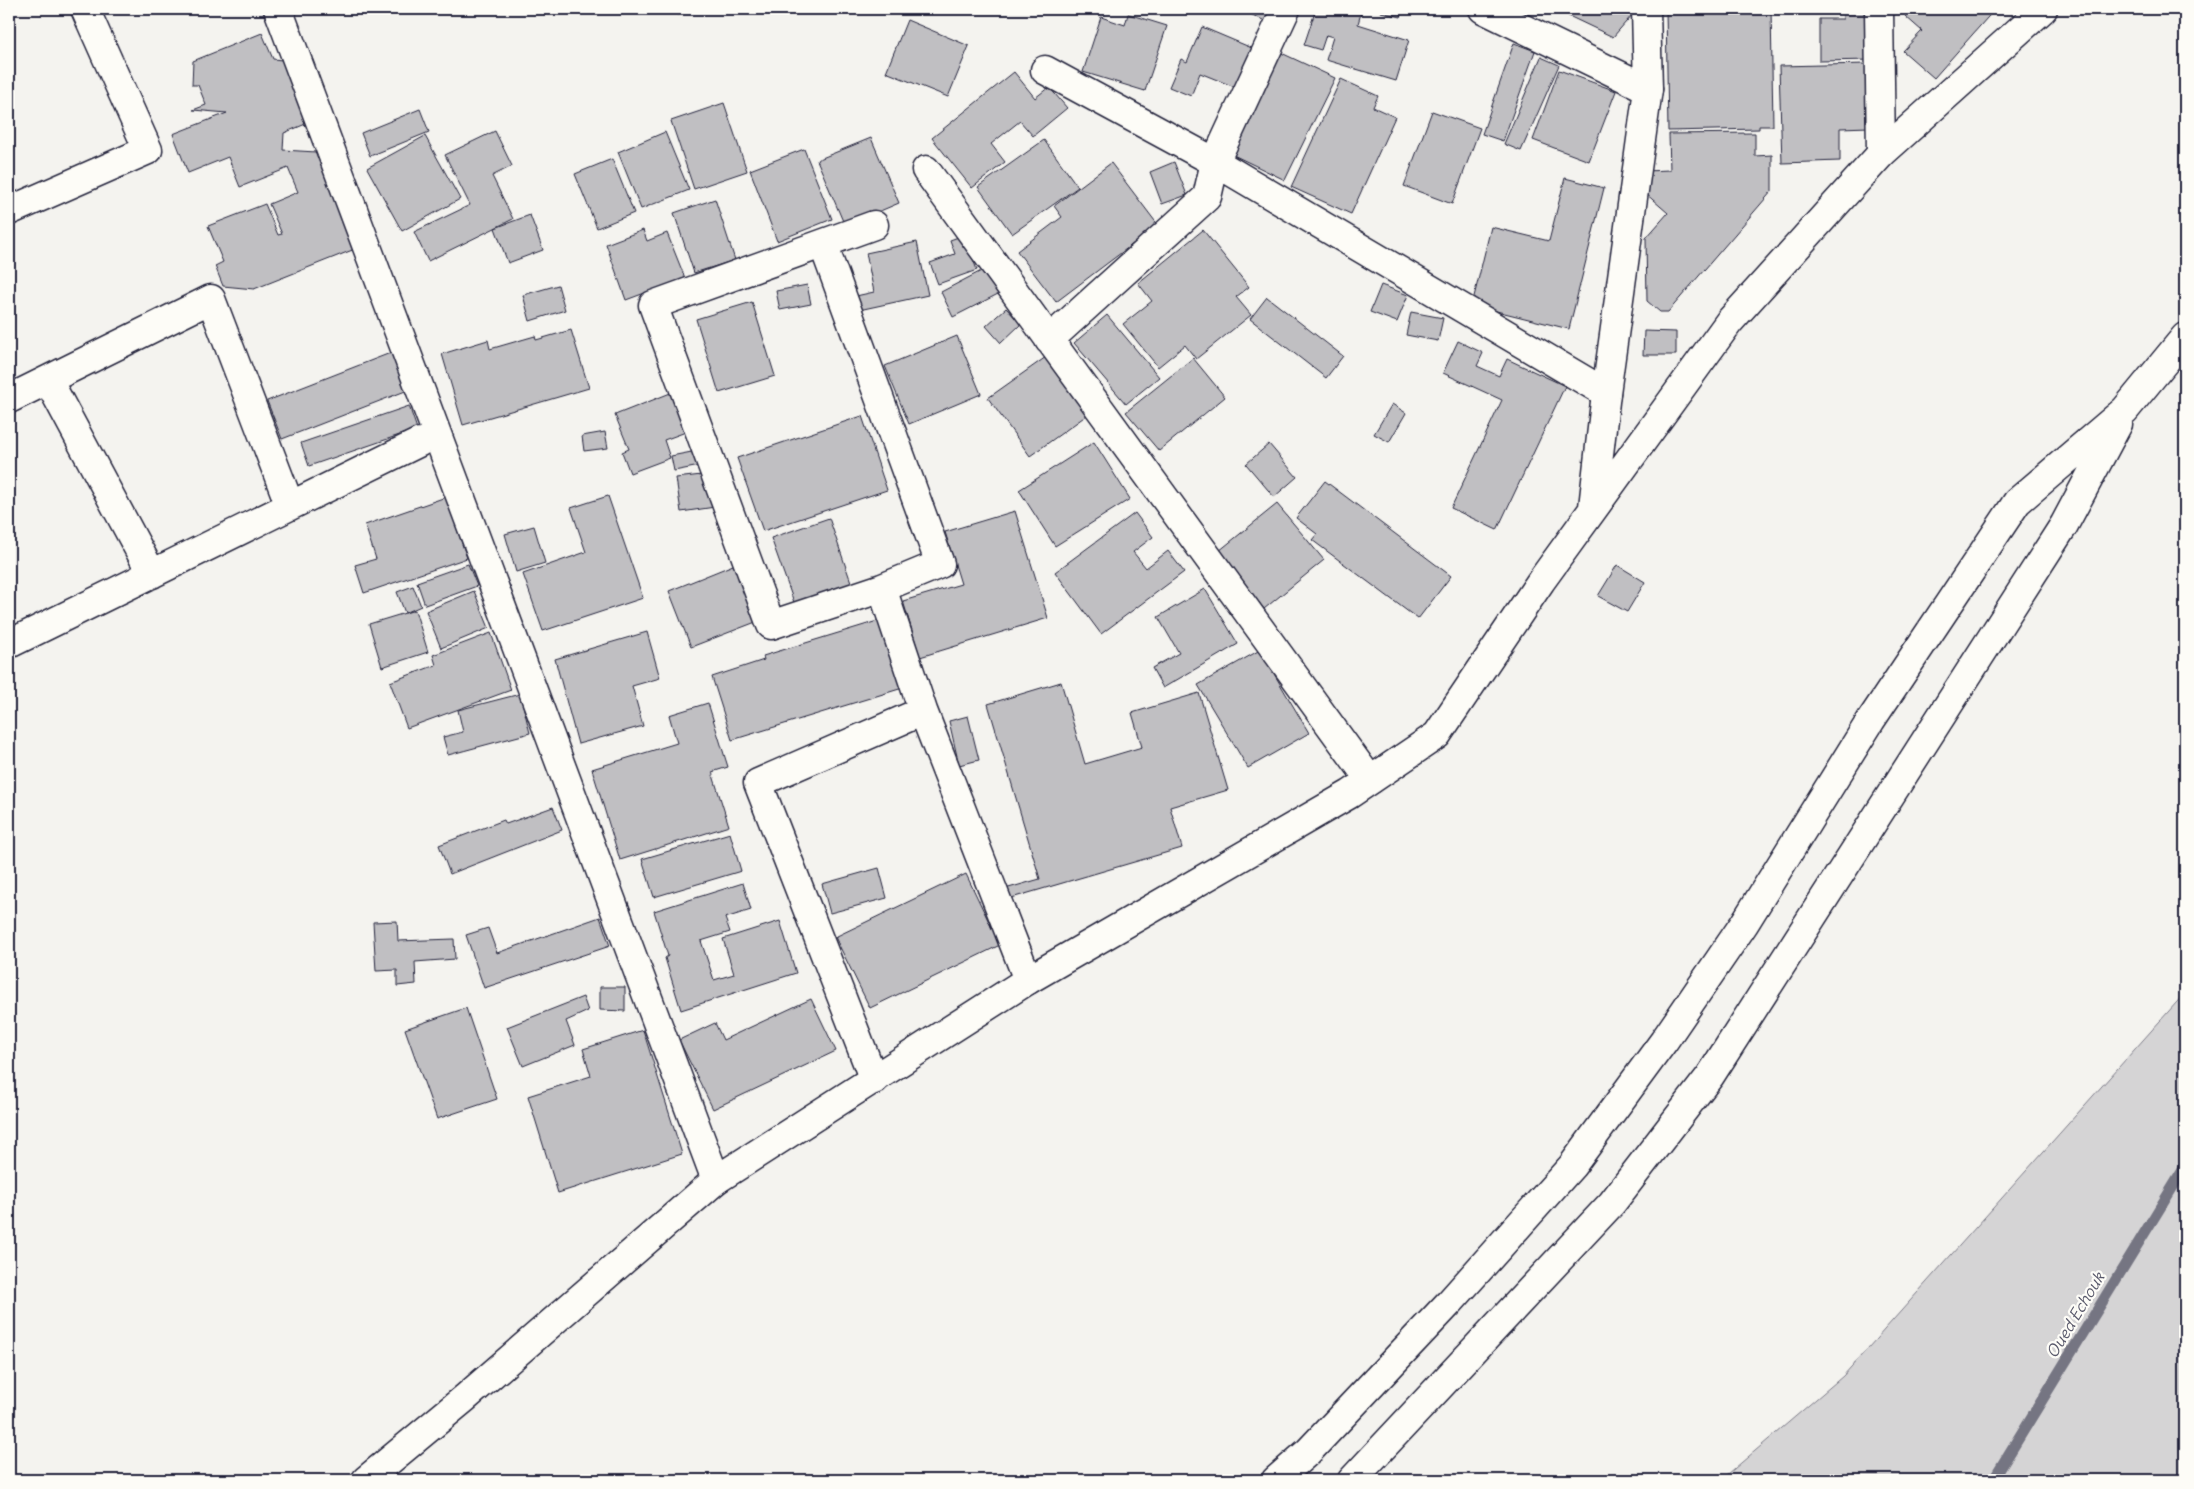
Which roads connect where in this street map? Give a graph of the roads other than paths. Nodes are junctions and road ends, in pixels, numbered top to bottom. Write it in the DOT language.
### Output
graph roads {
  1 [pos="85,9"];
  2 [pos="1286,9"];
  3 [pos="1483,9"];
  4 [pos="1646,9"];
  5 [pos="1879,9"];
  6 [pos="2043,9"];
  7 [pos="282,10"];
  8 [pos="1045,70"];
  9 [pos="1648,89"];
  10 [pos="1881,154"];
  11 [pos="1215,162"];
  12 [pos="926,170"];
  13 [pos="9,211"];
  14 [pos="874,225"];
  15 [pos="823,244"];
  16 [pos="2185,336"];
  17 [pos="1049,340"];
  18 [pos="48,380"];
  19 [pos="1606,393"];
  20 [pos="9,399"];
  21 [pos="2125,410"];
  22 [pos="420,442"];
  23 [pos="290,506"];
  24 [pos="1593,509"];
  25 [pos="152,574"];
  26 [pos="882,588"];
  27 [pos="9,644"];
  28 [pos="924,711"];
  29 [pos="1370,780"];
  30 [pos="1028,980"];
  31 [pos="874,1080"];
  32 [pos="716,1180"];
  33 [pos="366,1480"];
  34 [pos="1276,1480"];
  35 [pos="1352,1480"];
  1 -- 13 [label="street"];
  2 -- 11 [label="street"];
  3 -- 9 [label="street"];
  4 -- 9 [label="street"];
  5 -- 10 [label="street"];
  6 -- 10 [label="street"];
  7 -- 32 [label="street"];
  8 -- 11 [label="street"];
  9 -- 19 [label="street"];
  10 -- 24 [label="street"];
  11 -- 17 [label="street"];
  11 -- 19 [label="street"];
  12 -- 17 [label="street"];
  14 -- 15 [label="street"];
  15 -- 26 [label="street"];
  15 -- 26 [label="street"];
  16 -- 21 [label="street"];
  17 -- 29 [label="street"];
  18 -- 20 [label="street"];
  18 -- 23 [label="street"];
  18 -- 25 [label="street"];
  19 -- 24 [label="street"];
  21 -- 34 [label="street"];
  21 -- 35 [label="street"];
  22 -- 23 [label="street"];
  23 -- 25 [label="street"];
  24 -- 29 [label="street"];
  25 -- 27 [label="street"];
  26 -- 28 [label="street"];
  28 -- 30 [label="street"];
  28 -- 31 [label="street"];
  29 -- 30 [label="street"];
  30 -- 31 [label="street"];
  31 -- 32 [label="street"];
  32 -- 33 [label="street"];
}
